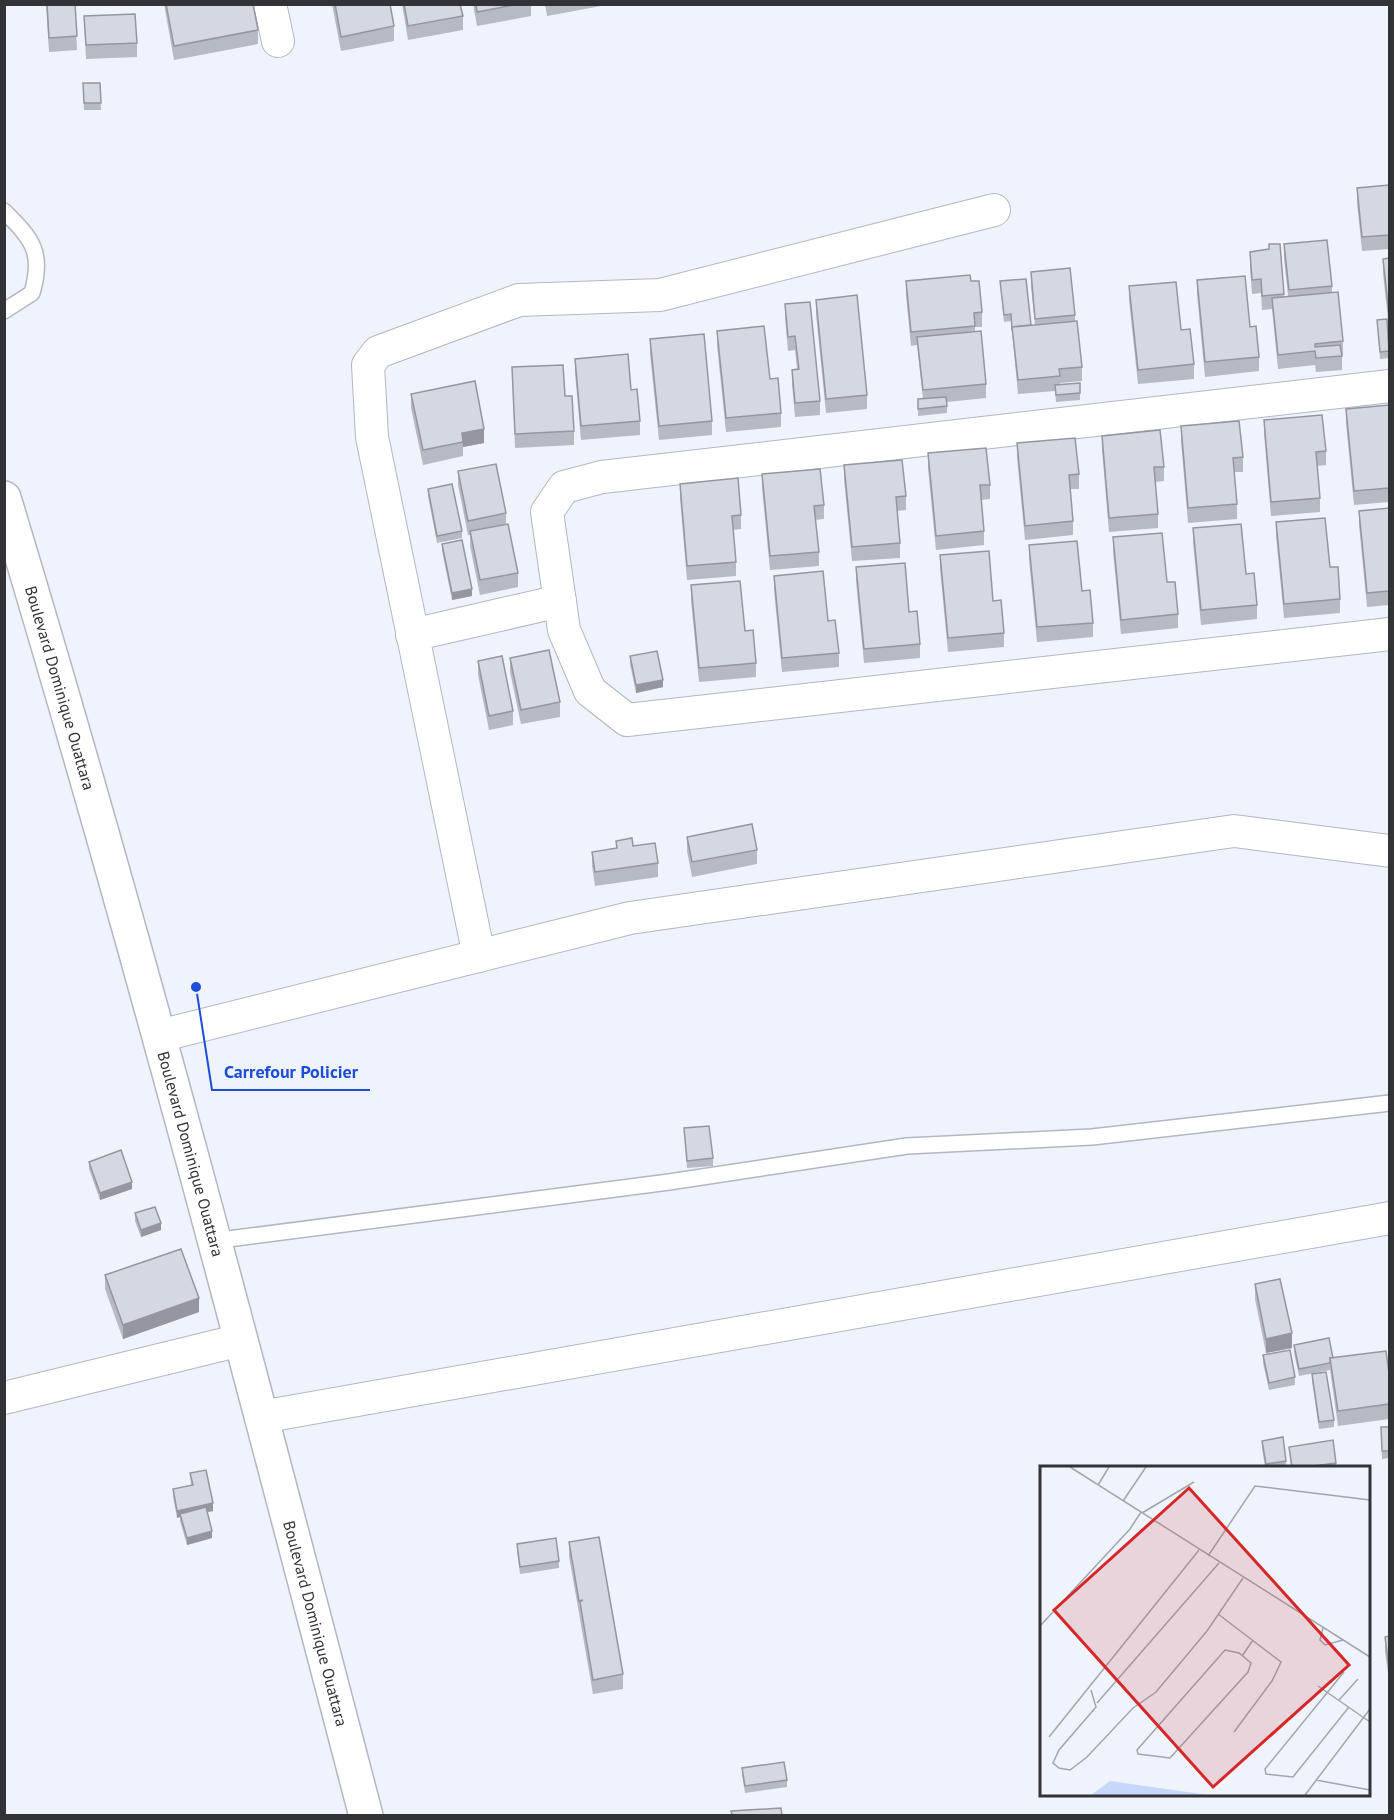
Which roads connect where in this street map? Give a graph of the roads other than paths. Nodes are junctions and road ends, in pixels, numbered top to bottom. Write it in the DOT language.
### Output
graph roads {
  1 [pos="270,4"];
  2 [pos="278,41"];
  3 [pos="994,210"];
  4 [pos="4,211"];
  5 [pos="4,311"];
  6 [pos="1389,386"];
  7 [pos="4,498"];
  8 [pos="560,601"];
  9 [pos="1389,634"];
  10 [pos="412,635"];
  11 [pos="1389,851"];
  12 [pos="479,956"];
  13 [pos="159,1036"];
  14 [pos="1389,1102"];
  15 [pos="1389,1218"];
  16 [pos="213,1241"];
  17 [pos="241,1340"];
  18 [pos="4,1398"];
  19 [pos="261,1418"];
  20 [pos="366,1815"];
  1 -- 2 [label="street"];
  3 -- 10 [label="street"];
  4 -- 5 [label="lane"];
  6 -- 8 [label="street"];
  7 -- 13 [label="street, Boulevard Dominique Ouattara"];
  8 -- 9 [label="street"];
  8 -- 10 [label="street"];
  10 -- 12 [label="street"];
  11 -- 12 [label="street"];
  12 -- 13 [label="street"];
  13 -- 16 [label="street, Boulevard Dominique Ouattara"];
  14 -- 16 [label="lane"];
  15 -- 19 [label="street"];
  16 -- 17 [label="street, Boulevard Dominique Ouattara"];
  17 -- 18 [label="street"];
  17 -- 19 [label="street, Boulevard Dominique Ouattara"];
  19 -- 20 [label="street, Boulevard Dominique Ouattara"];
}
